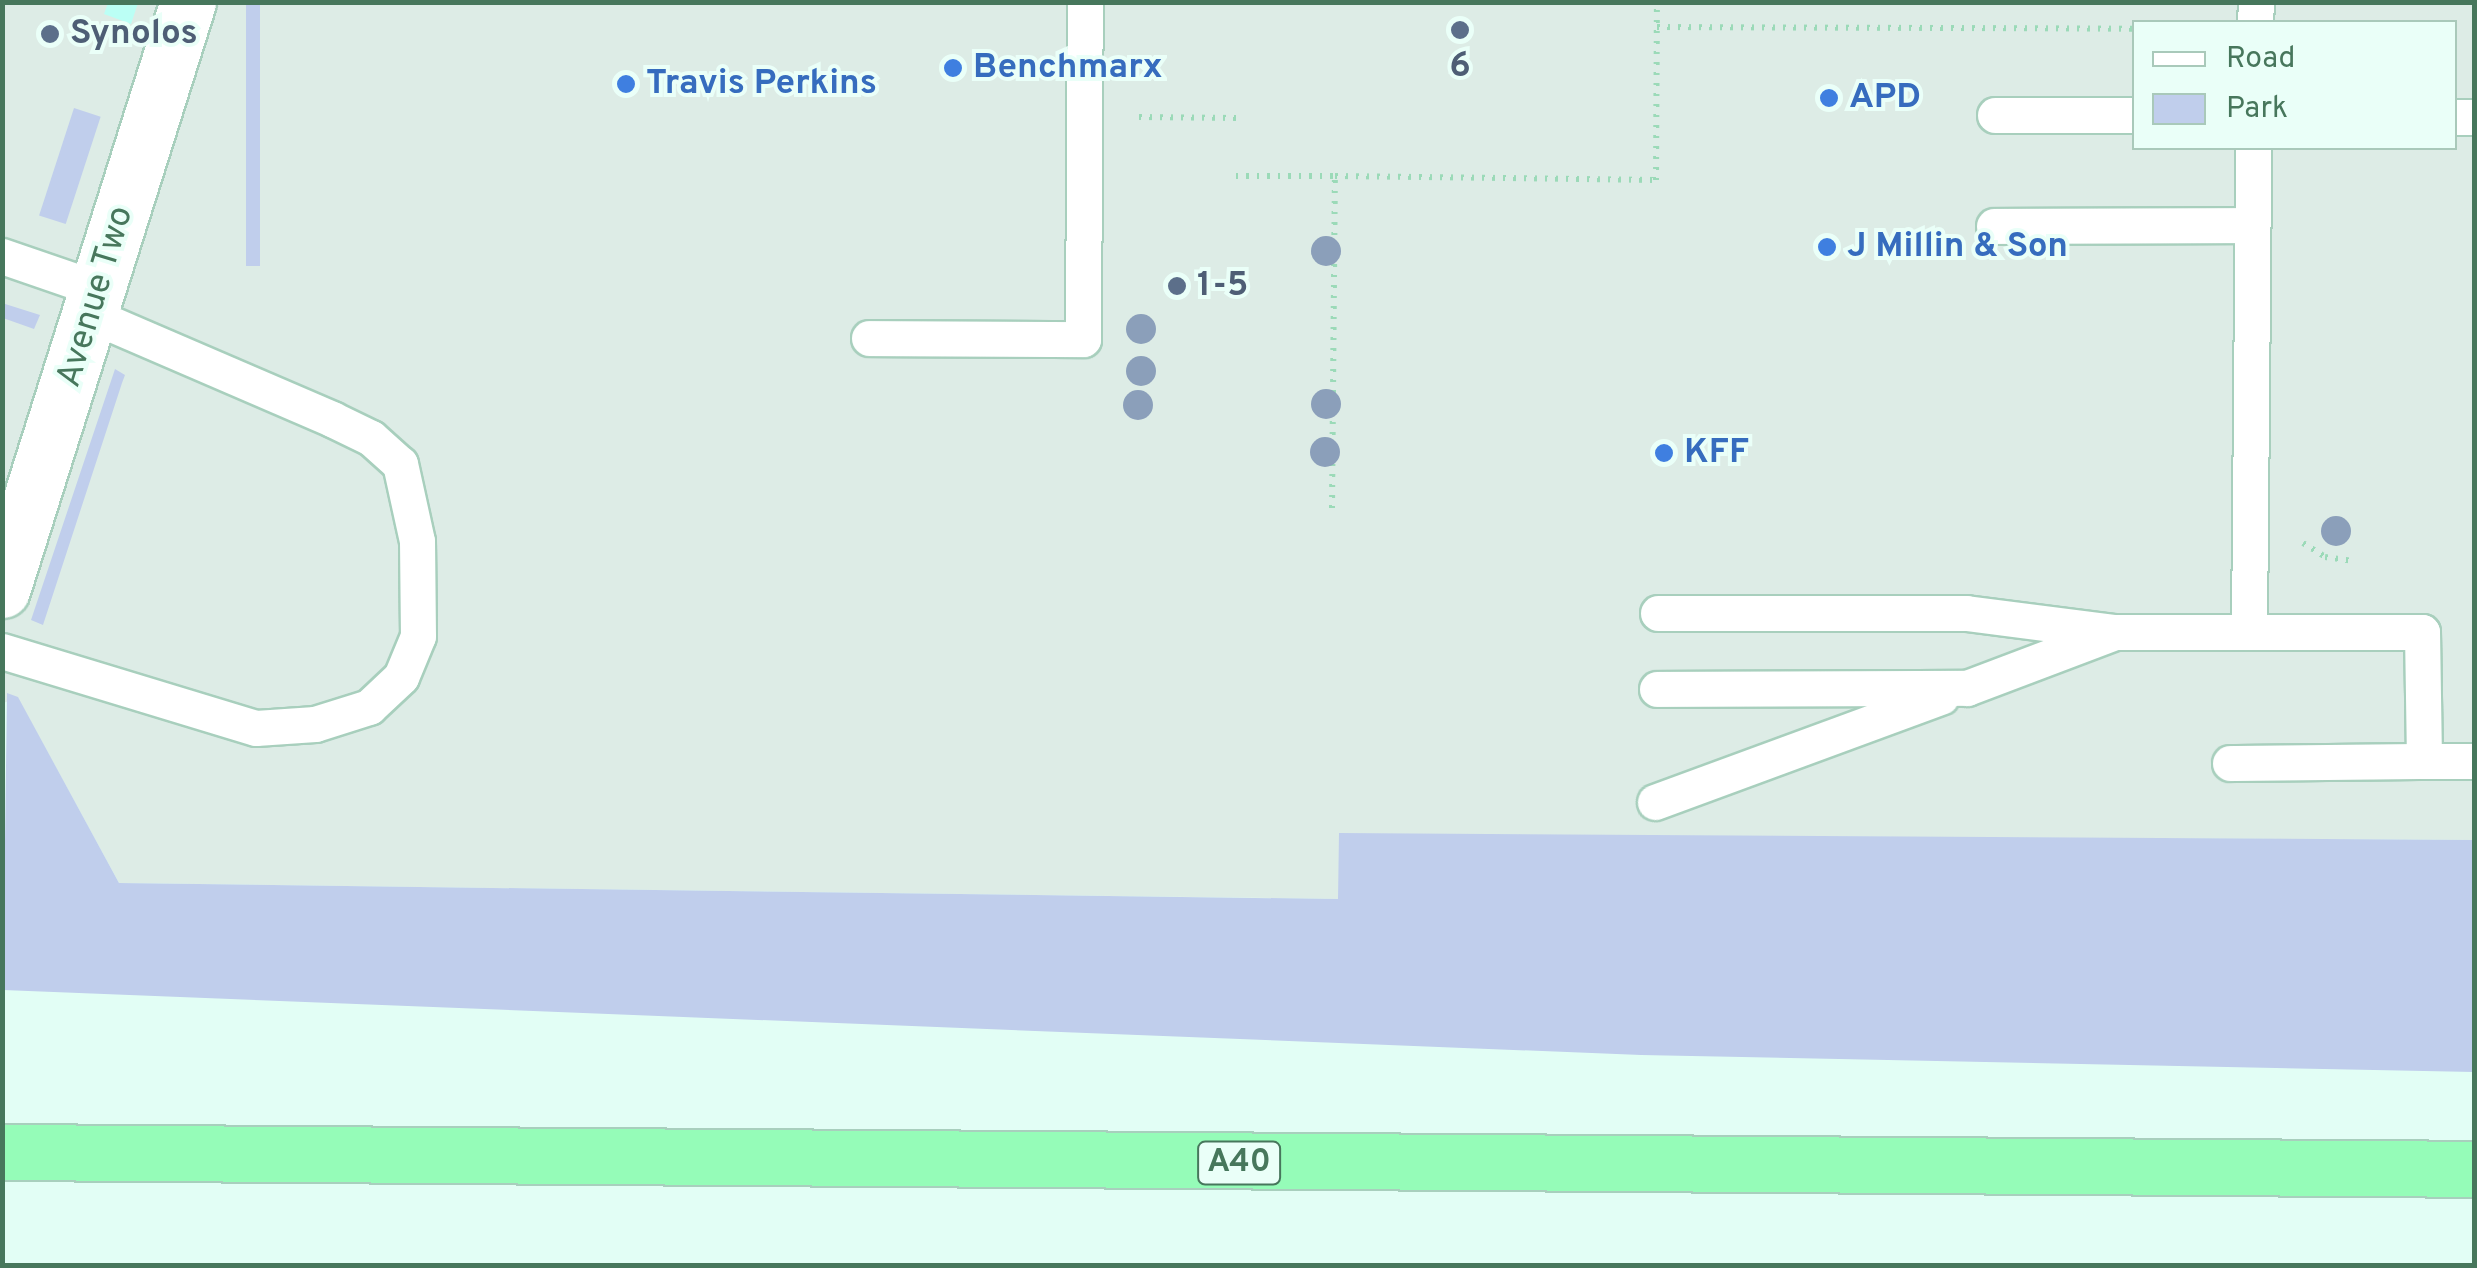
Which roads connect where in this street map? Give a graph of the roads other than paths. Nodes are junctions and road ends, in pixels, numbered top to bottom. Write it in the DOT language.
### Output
graph roads {
  1 [pos="188,2"];
  2 [pos="1085,2"];
  3 [pos="2132,114"];
  4 [pos="1994,116"];
  5 [pos="2253,150"];
  6 [pos="2252,224"];
  7 [pos="1994,226"];
  8 [pos="2,256"];
  9 [pos="94,302"];
  10 [pos="869,338"];
  11 [pos="2,590"];
  12 [pos="1658,613"];
  13 [pos="2248,630"];
  14 [pos="2115,632"];
  15 [pos="2,651"];
  16 [pos="1967,688"];
  17 [pos="1658,689"];
  18 [pos="2424,761"];
  19 [pos="2474,761"];
  20 [pos="2230,763"];
  21 [pos="1655,802"];
  22 [pos="2,1152"];
  23 [pos="2474,1169"];
  1 -- 9 [label="street, Avenue Two"];
  2 -- 10 [label="lane"];
  3 -- 4 [label="lane"];
  5 -- 6 [label="lane"];
  6 -- 7 [label="lane"];
  6 -- 13 [label="lane"];
  8 -- 9 [label="lane"];
  9 -- 11 [label="street, Avenue Two"];
  9 -- 15 [label="lane"];
  12 -- 14 [label="lane"];
  13 -- 14 [label="lane"];
  13 -- 18 [label="lane"];
  14 -- 16 [label="lane"];
  16 -- 17 [label="lane"];
  16 -- 21 [label="lane"];
  18 -- 19 [label="lane"];
  18 -- 20 [label="lane"];
  22 -- 23 [label="highway, A40"];
}
